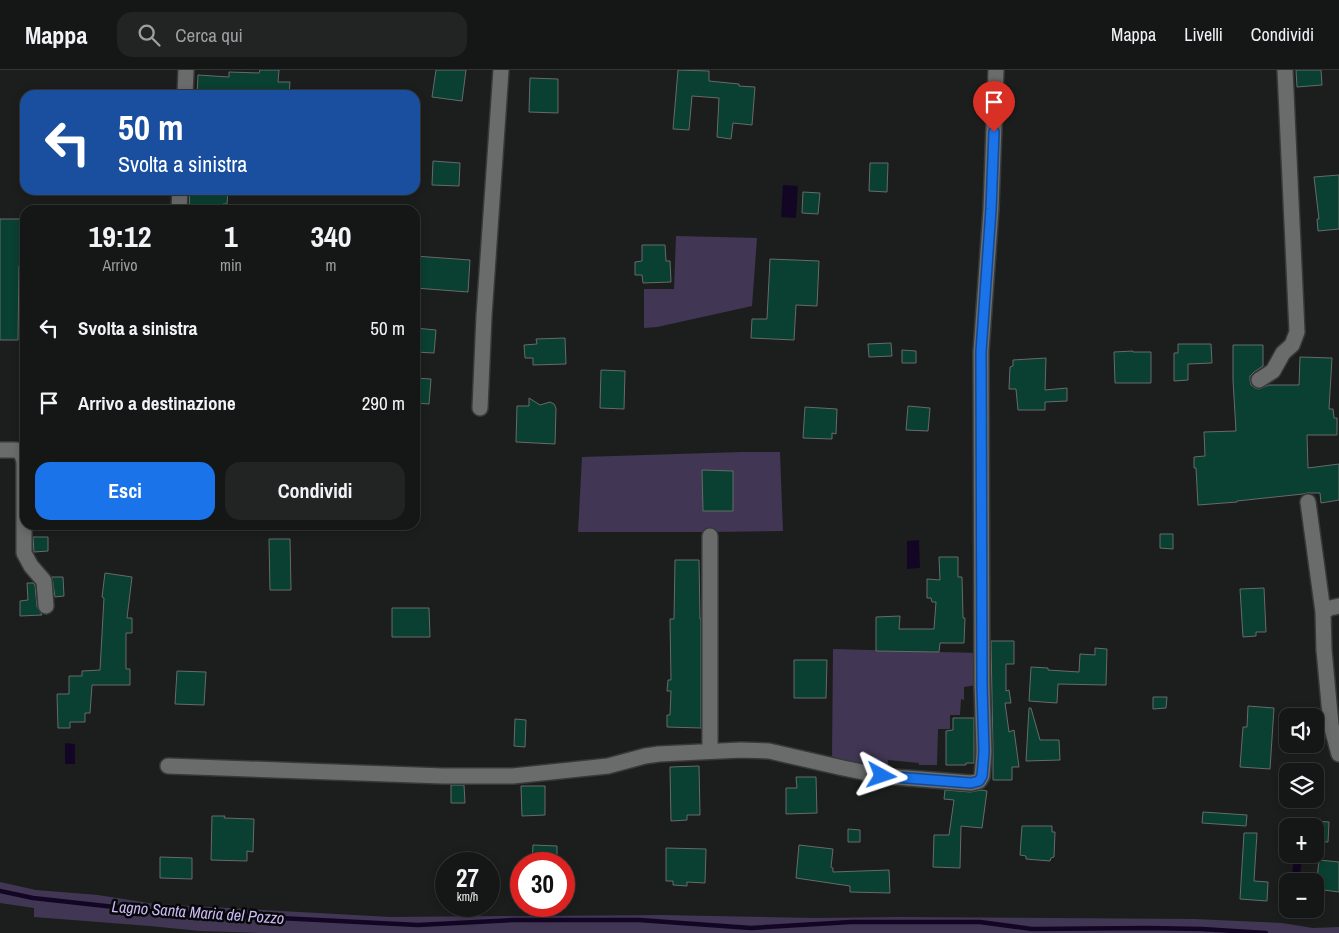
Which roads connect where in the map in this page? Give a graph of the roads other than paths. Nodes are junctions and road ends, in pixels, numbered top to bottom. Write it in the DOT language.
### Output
graph roads {
  1 [pos="186,70"];
  2 [pos="501,70"];
  3 [pos="996,70"];
  4 [pos="1285,70"];
  5 [pos="185,90"];
  6 [pos="1259,380"];
  7 [pos="480,408"];
  8 [pos="0,450"];
  9 [pos="20,452"];
  10 [pos="1308,502"];
  11 [pos="24,530"];
  12 [pos="710,536"];
  13 [pos="46,606"];
  14 [pos="1339,606"];
  15 [pos="1323,612"];
  16 [pos="710,751"];
  17 [pos="1339,754"];
  18 [pos="168,766"];
  1 -- 5 [label="street"];
  2 -- 7 [label="street"];
  3 -- 16 [label="street"];
  4 -- 6 [label="street"];
  8 -- 9 [label="street"];
  10 -- 15 [label="street"];
  11 -- 13 [label="street"];
  12 -- 16 [label="street"];
  14 -- 15 [label="street"];
  15 -- 17 [label="street"];
  16 -- 18 [label="street"];
}
